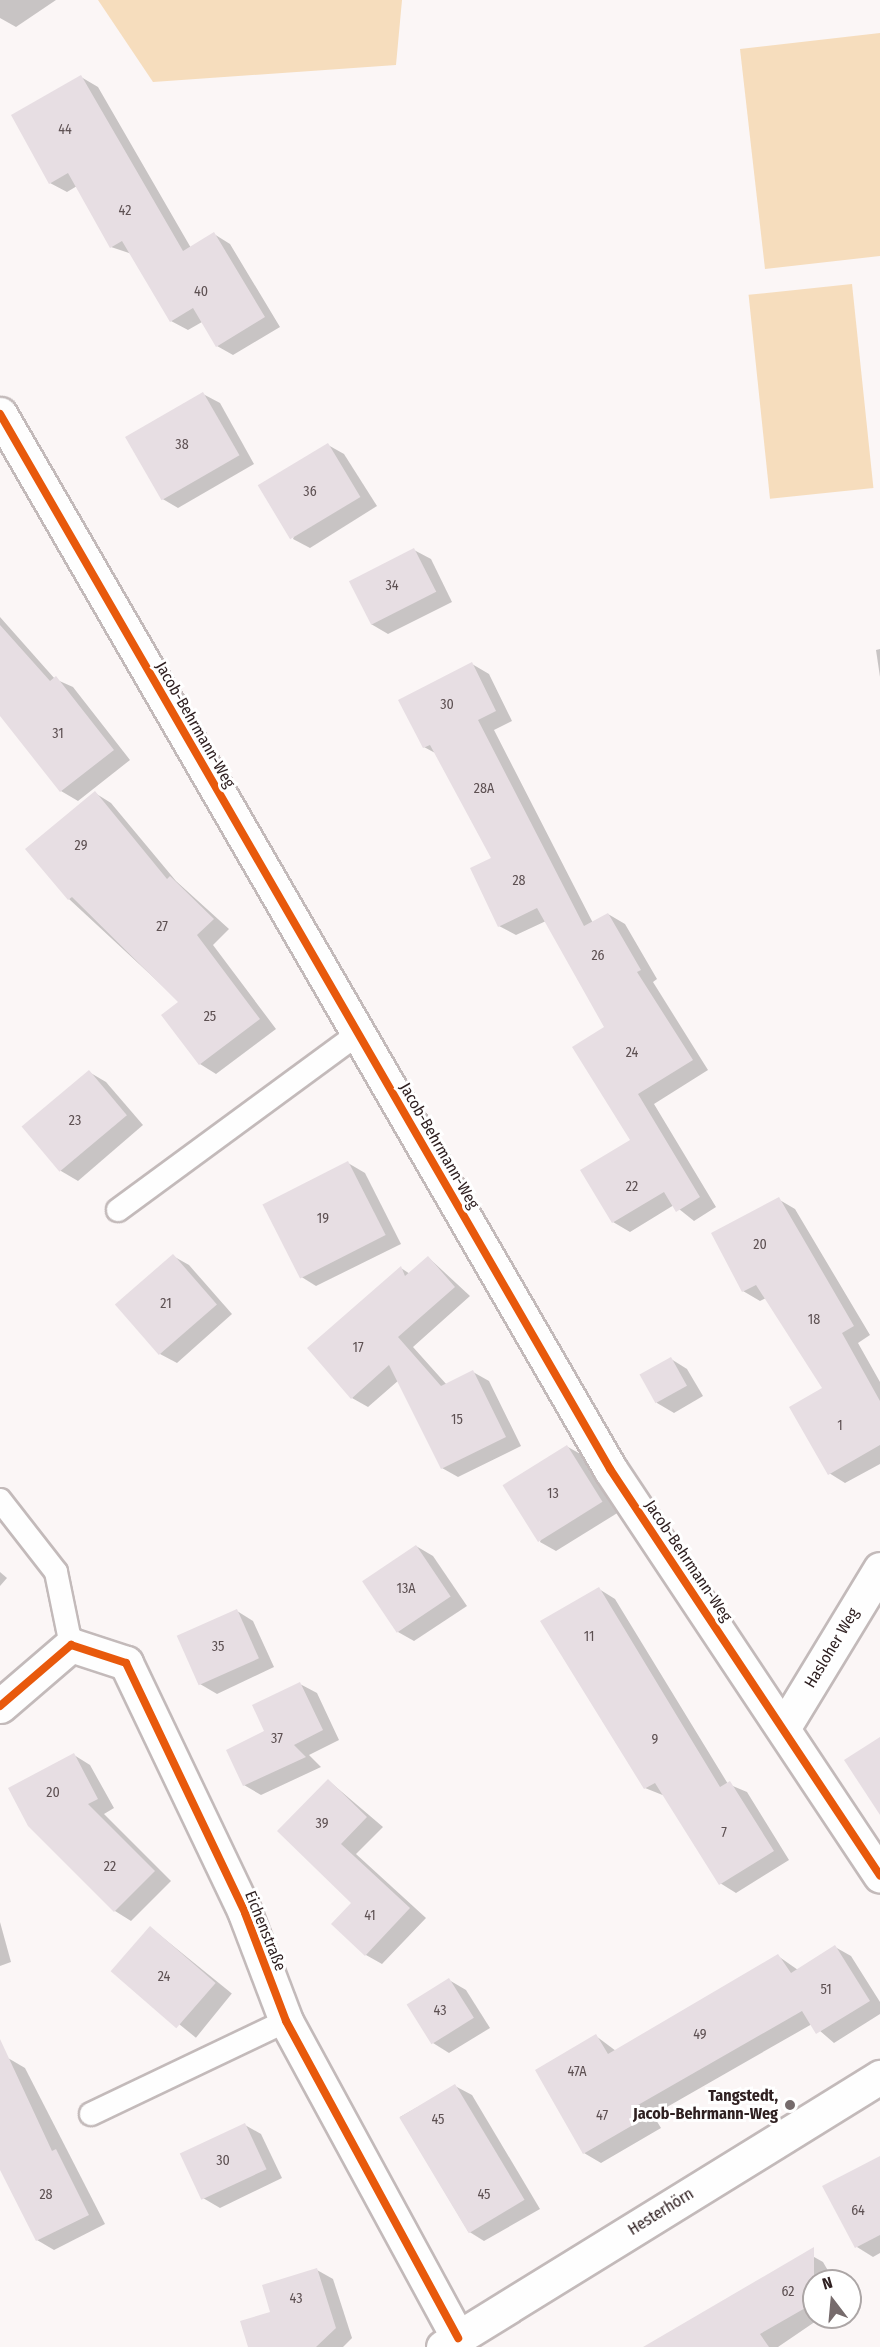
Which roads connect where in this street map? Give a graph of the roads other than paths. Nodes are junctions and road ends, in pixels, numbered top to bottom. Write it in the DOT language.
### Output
graph roads {
  1 [pos="0,414"];
  2 [pos="358,1034"];
  3 [pos="118,1210"];
  4 [pos="0,1500"];
  5 [pos="880,1569"];
  6 [pos="71,1645"];
  7 [pos="0,1706"];
  8 [pos="784,1727"];
  9 [pos="880,1875"];
  10 [pos="286,2021"];
  11 [pos="880,2077"];
  12 [pos="91,2114"];
  13 [pos="450,2343"];
  1 -- 2 [label="street, Jacob-Behrmann-Weg"];
  2 -- 3 [label="lane"];
  2 -- 8 [label="street, Jacob-Behrmann-Weg"];
  4 -- 6 [label="lane"];
  5 -- 8 [label="street, Hasloher Weg"];
  6 -- 7 [label="street"];
  6 -- 10 [label="street, Eichenstraße"];
  8 -- 9 [label="street, Jacob-Behrmann-Weg"];
  10 -- 12 [label="lane"];
  10 -- 13 [label="street, Eichenstraße"];
  11 -- 13 [label="street, Hesterhörn"];
}
